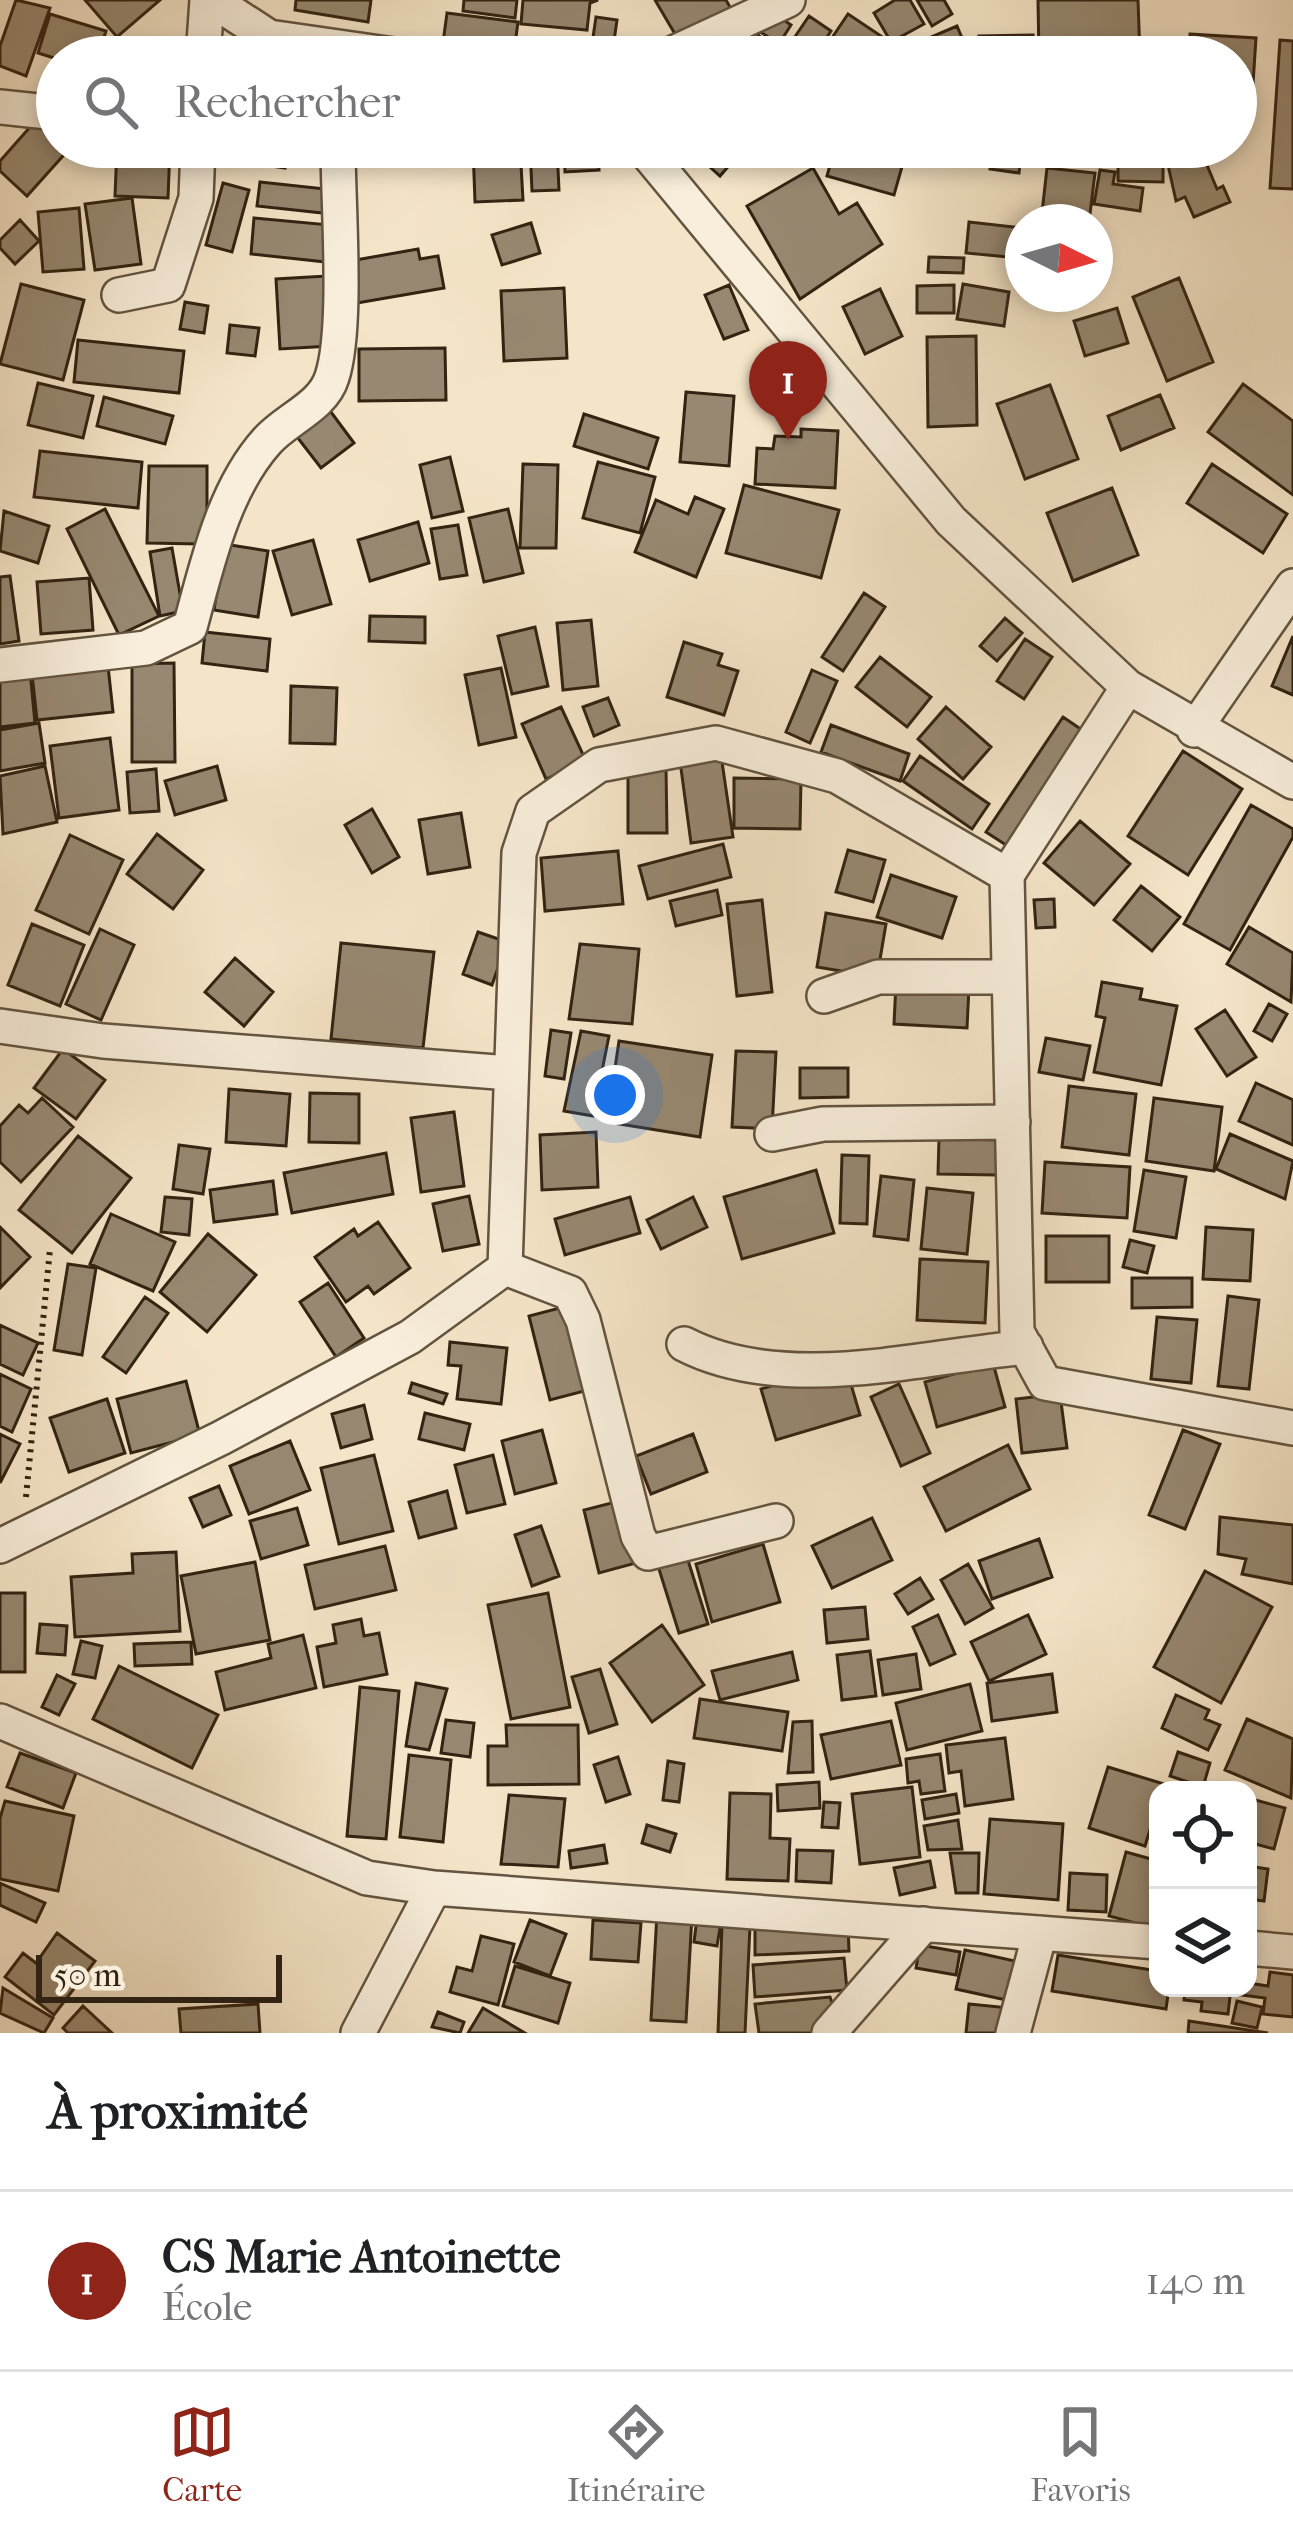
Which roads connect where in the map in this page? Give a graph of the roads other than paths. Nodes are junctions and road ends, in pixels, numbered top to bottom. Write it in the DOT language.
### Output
graph roads {
  1 [pos="209,0"];
  2 [pos="788,0"];
  3 [pos="205,36"];
  4 [pos="267,36"];
  5 [pos="710,36"];
  6 [pos="0,107"];
  7 [pos="36,111"];
  8 [pos="197,168"];
  9 [pos="337,168"];
  10 [pos="659,168"];
  11 [pos="119,295"];
  12 [pos="1293,586"];
  13 [pos="0,665"];
  14 [pos="1128,687"];
  15 [pos="1194,730"];
  16 [pos="1293,782"];
  17 [pos="1007,875"];
  18 [pos="1009,976"];
  19 [pos="824,996"];
  20 [pos="0,1026"];
  21 [pos="510,1073"];
  22 [pos="1013,1122"];
  23 [pos="772,1134"];
  24 [pos="505,1268"];
  25 [pos="684,1344"];
  26 [pos="1026,1347"];
  27 [pos="1293,1428"];
  28 [pos="776,1521"];
  29 [pos="11,1538"];
  30 [pos="0,1721"];
  31 [pos="434,1888"];
  32 [pos="924,1924"];
  33 [pos="1040,1933"];
  34 [pos="1149,1941"];
  35 [pos="1257,1949"];
  36 [pos="1293,1952"];
  37 [pos="358,2033"];
  38 [pos="829,2033"];
  39 [pos="1013,2033"];
  1 -- 3 [label="street"];
  1 -- 4 [label="street"];
  2 -- 5 [label="street"];
  6 -- 7 [label="street"];
  8 -- 11 [label="street"];
  9 -- 13 [label="street"];
  10 -- 14 [label="street"];
  12 -- 15 [label="street"];
  14 -- 15 [label="street"];
  14 -- 17 [label="street"];
  15 -- 16 [label="street"];
  17 -- 18 [label="street"];
  17 -- 21 [label="street"];
  18 -- 19 [label="street"];
  18 -- 22 [label="street"];
  20 -- 21 [label="street"];
  21 -- 24 [label="street"];
  22 -- 23 [label="street"];
  22 -- 26 [label="street"];
  24 -- 28 [label="street"];
  24 -- 29 [label="street"];
  25 -- 26 [label="street"];
  26 -- 27 [label="street"];
  30 -- 31 [label="street"];
  31 -- 32 [label="street"];
  31 -- 37 [label="street"];
  32 -- 33 [label="street"];
  32 -- 38 [label="street"];
  33 -- 34 [label="street"];
  33 -- 39 [label="street"];
  35 -- 36 [label="street"];
}
